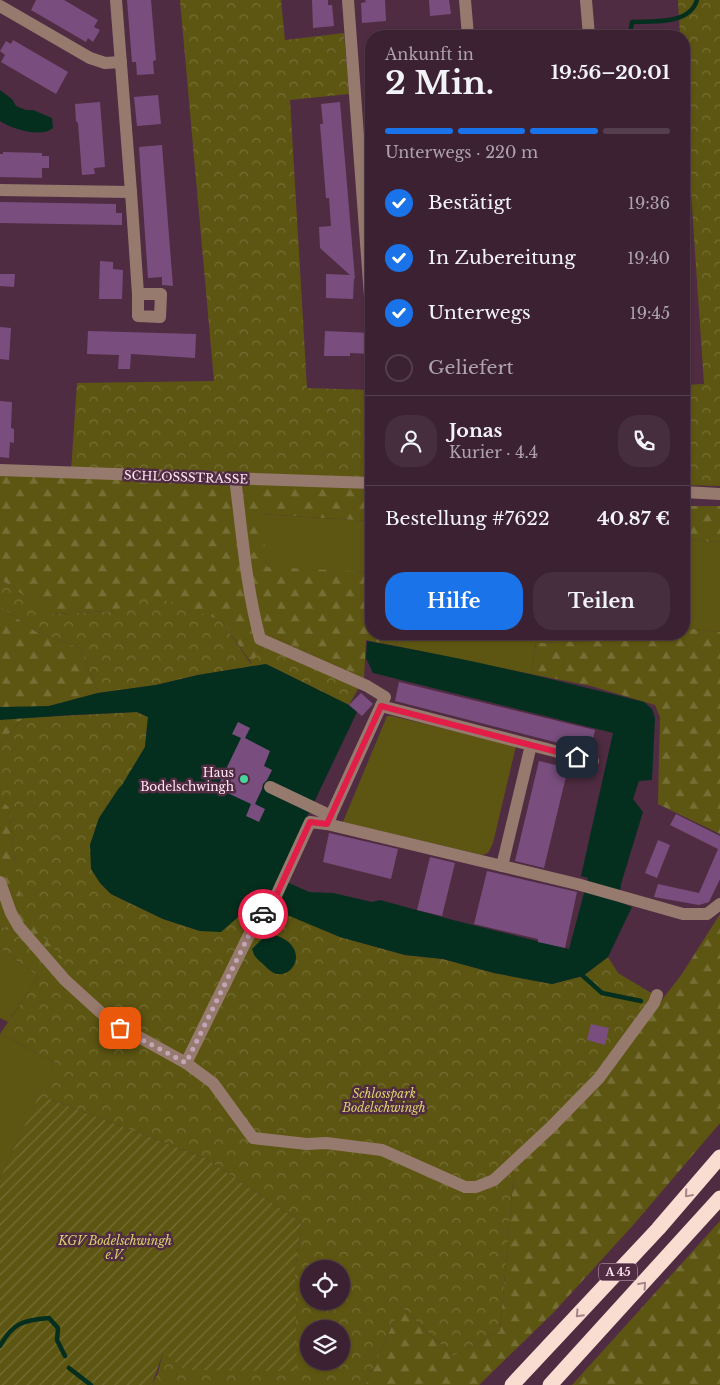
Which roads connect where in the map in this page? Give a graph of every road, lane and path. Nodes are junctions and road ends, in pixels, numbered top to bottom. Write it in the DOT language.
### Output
graph roads {
  1 [pos="116,0"];
  2 [pos="348,0"];
  3 [pos="465,0"];
  4 [pos="586,0"];
  5 [pos="0,6"];
  6 [pos="468,30"];
  7 [pos="588,30"];
  8 [pos="120,62"];
  9 [pos="0,190"];
  10 [pos="131,192"];
  11 [pos="365,229"];
  12 [pos="138,294"];
  13 [pos="0,470"];
  14 [pos="235,478"];
  15 [pos="365,483"];
  16 [pos="690,492"];
  17 [pos="720,494"];
  18 [pos="381,706"];
  19 [pos="531,745"];
  20 [pos="593,761"];
  21 [pos="270,787"];
  22 [pos="329,820"];
  23 [pos="502,866"];
  24 [pos="0,882"];
  25 [pos="720,904"];
  26 [pos="656,995"];
  27 [pos="186,1063"];
  28 [pos="720,1157"];
  29 [pos="720,1198"];
  30 [pos="512,1385"];
  31 [pos="550,1385"];
  1 -- 8 [label="street"];
  2 -- 11 [label="street"];
  3 -- 6 [label="street"];
  4 -- 7 [label="street"];
  5 -- 8 [label="street"];
  8 -- 10 [label="street"];
  9 -- 10 [label="street"];
  10 -- 12 [label="street"];
  13 -- 14 [label="street, SCHLOSSSTRASSE"];
  14 -- 15 [label="street, SCHLOSSSTRASSE"];
  14 -- 18 [label="street"];
  16 -- 17 [label="street"];
  18 -- 19 [label="street"];
  18 -- 22 [label="street"];
  19 -- 20 [label="street"];
  19 -- 23 [label="street"];
  21 -- 22 [label="street"];
  22 -- 23 [label="street"];
  22 -- 27 [label="street"];
  23 -- 25 [label="street"];
  24 -- 27 [label="street"];
  26 -- 27 [label="street"];
  28 -- 30 [label="highway, A 45, one-way"];
  31 -- 29 [label="highway, A 45, one-way"];
}
